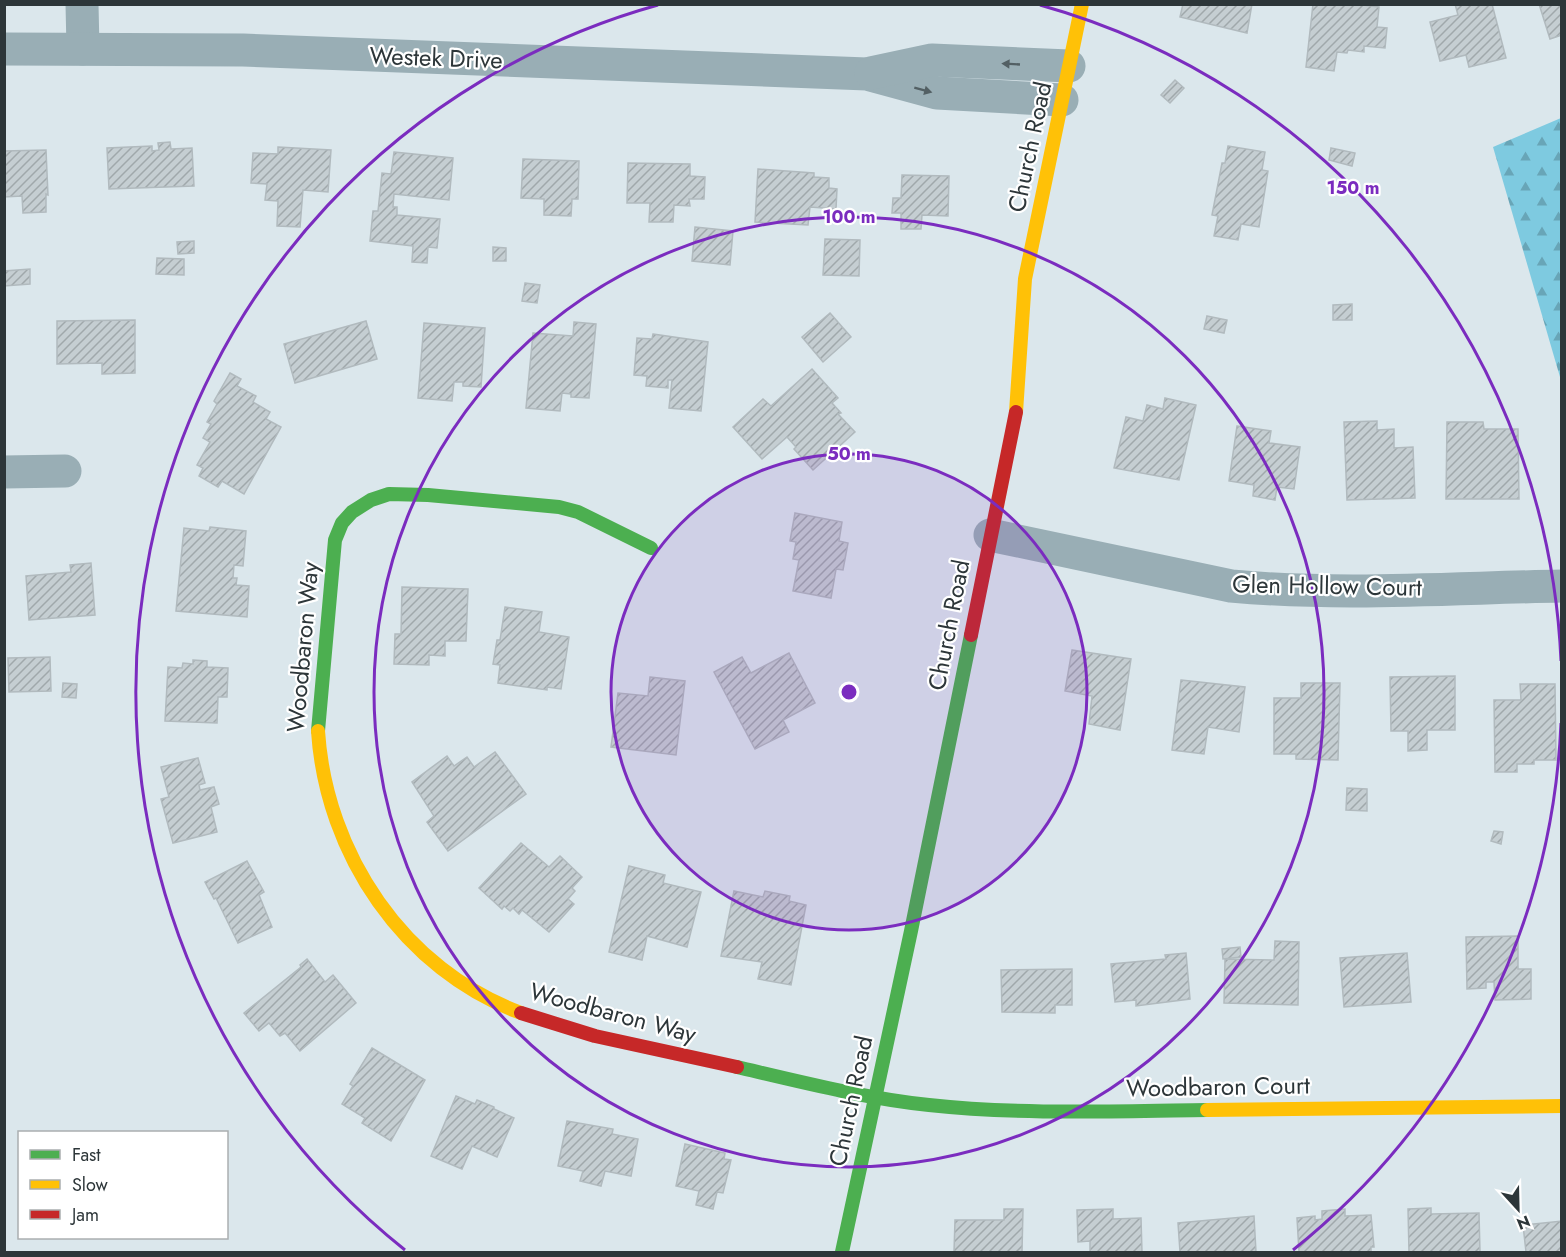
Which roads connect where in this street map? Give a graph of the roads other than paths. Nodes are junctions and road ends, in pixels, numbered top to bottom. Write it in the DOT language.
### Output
graph roads {
  1 [pos="82,4"];
  2 [pos="1082,4"];
  3 [pos="83,49"];
  4 [pos="4,50"];
  5 [pos="1069,66"];
  6 [pos="867,74"];
  7 [pos="1062,100"];
  8 [pos="65,471"];
  9 [pos="4,472"];
  10 [pos="990,535"];
  11 [pos="651,548"];
  12 [pos="1562,586"];
  13 [pos="875,1098"];
  14 [pos="1562,1106"];
  15 [pos="842,1252"];
  1 -- 3 [label="street"];
  2 -- 5 [label="street, Church Road"];
  3 -- 4 [label="street, Westek Drive"];
  3 -- 6 [label="street, Westek Drive"];
  5 -- 6 [label="street, Westek Drive, one-way"];
  5 -- 7 [label="street, Church Road"];
  6 -- 7 [label="street, Westek Drive, one-way"];
  7 -- 10 [label="street, Church Road"];
  8 -- 9 [label="street"];
  10 -- 12 [label="street, Glen Hollow Court"];
  10 -- 13 [label="street, Church Road"];
  11 -- 13 [label="street, Woodbaron Way"];
  13 -- 14 [label="street, Woodbaron Court"];
  13 -- 15 [label="street, Church Road"];
}
